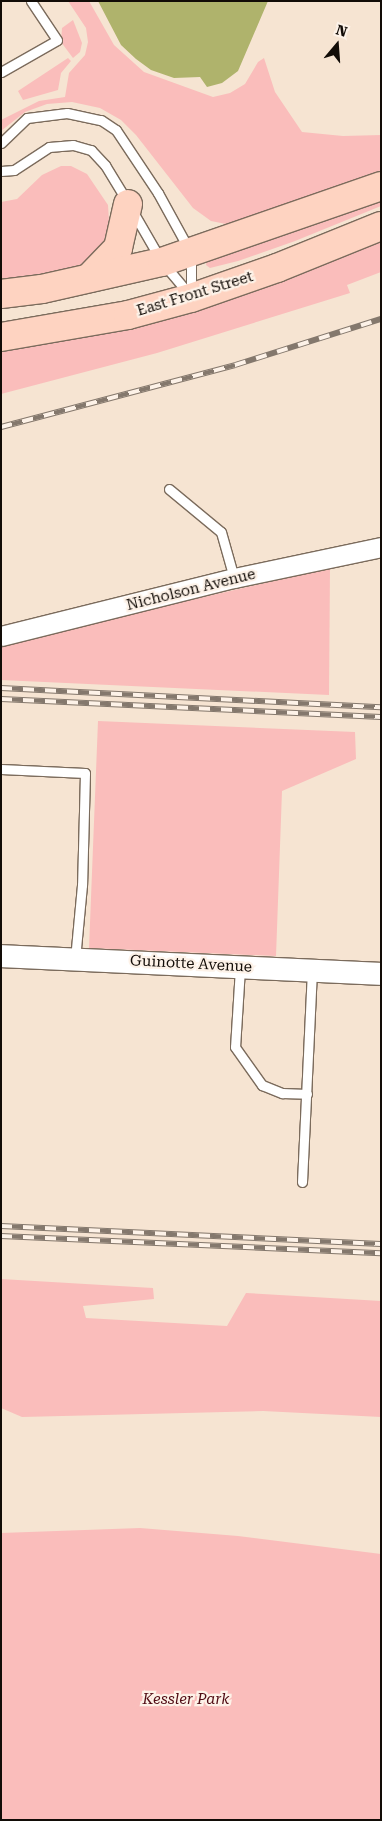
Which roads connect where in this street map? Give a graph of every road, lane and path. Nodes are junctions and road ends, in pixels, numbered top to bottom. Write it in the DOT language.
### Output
graph roads {
  1 [pos="31,1"];
  2 [pos="1,72"];
  3 [pos="1,143"];
  4 [pos="1,171"];
  5 [pos="381,186"];
  6 [pos="128,204"];
  7 [pos="381,226"];
  8 [pos="192,253"];
  9 [pos="162,262"];
  10 [pos="88,278"];
  11 [pos="1,294"];
  12 [pos="191,298"];
  13 [pos="1,337"];
  14 [pos="169,489"];
  15 [pos="381,547"];
  16 [pos="234,578"];
  17 [pos="1,636"];
  18 [pos="1,769"];
  19 [pos="1,956"];
  20 [pos="74,959"];
  21 [pos="240,966"];
  22 [pos="312,970"];
  23 [pos="381,974"];
  24 [pos="307,1094"];
  25 [pos="302,1182"];
  1 -- 2 [label="lane"];
  3 -- 8 [label="lane"];
  4 -- 6 [label="lane"];
  5 -- 8 [label="main road"];
  6 -- 9 [label="lane"];
  6 -- 10 [label="main road"];
  7 -- 12 [label="main road, East Front Street"];
  8 -- 9 [label="main road"];
  8 -- 12 [label="lane"];
  9 -- 10 [label="main road"];
  9 -- 12 [label="lane"];
  10 -- 11 [label="main road"];
  12 -- 13 [label="main road, East Front Street"];
  14 -- 16 [label="lane"];
  15 -- 16 [label="street, Nicholson Avenue"];
  16 -- 17 [label="street, Nicholson Avenue"];
  18 -- 20 [label="lane"];
  19 -- 20 [label="street, Guinotte Avenue"];
  20 -- 21 [label="street, Guinotte Avenue"];
  21 -- 22 [label="street, Guinotte Avenue"];
  21 -- 24 [label="lane"];
  22 -- 23 [label="street, Guinotte Avenue"];
  22 -- 24 [label="lane"];
  24 -- 25 [label="lane"];
}
